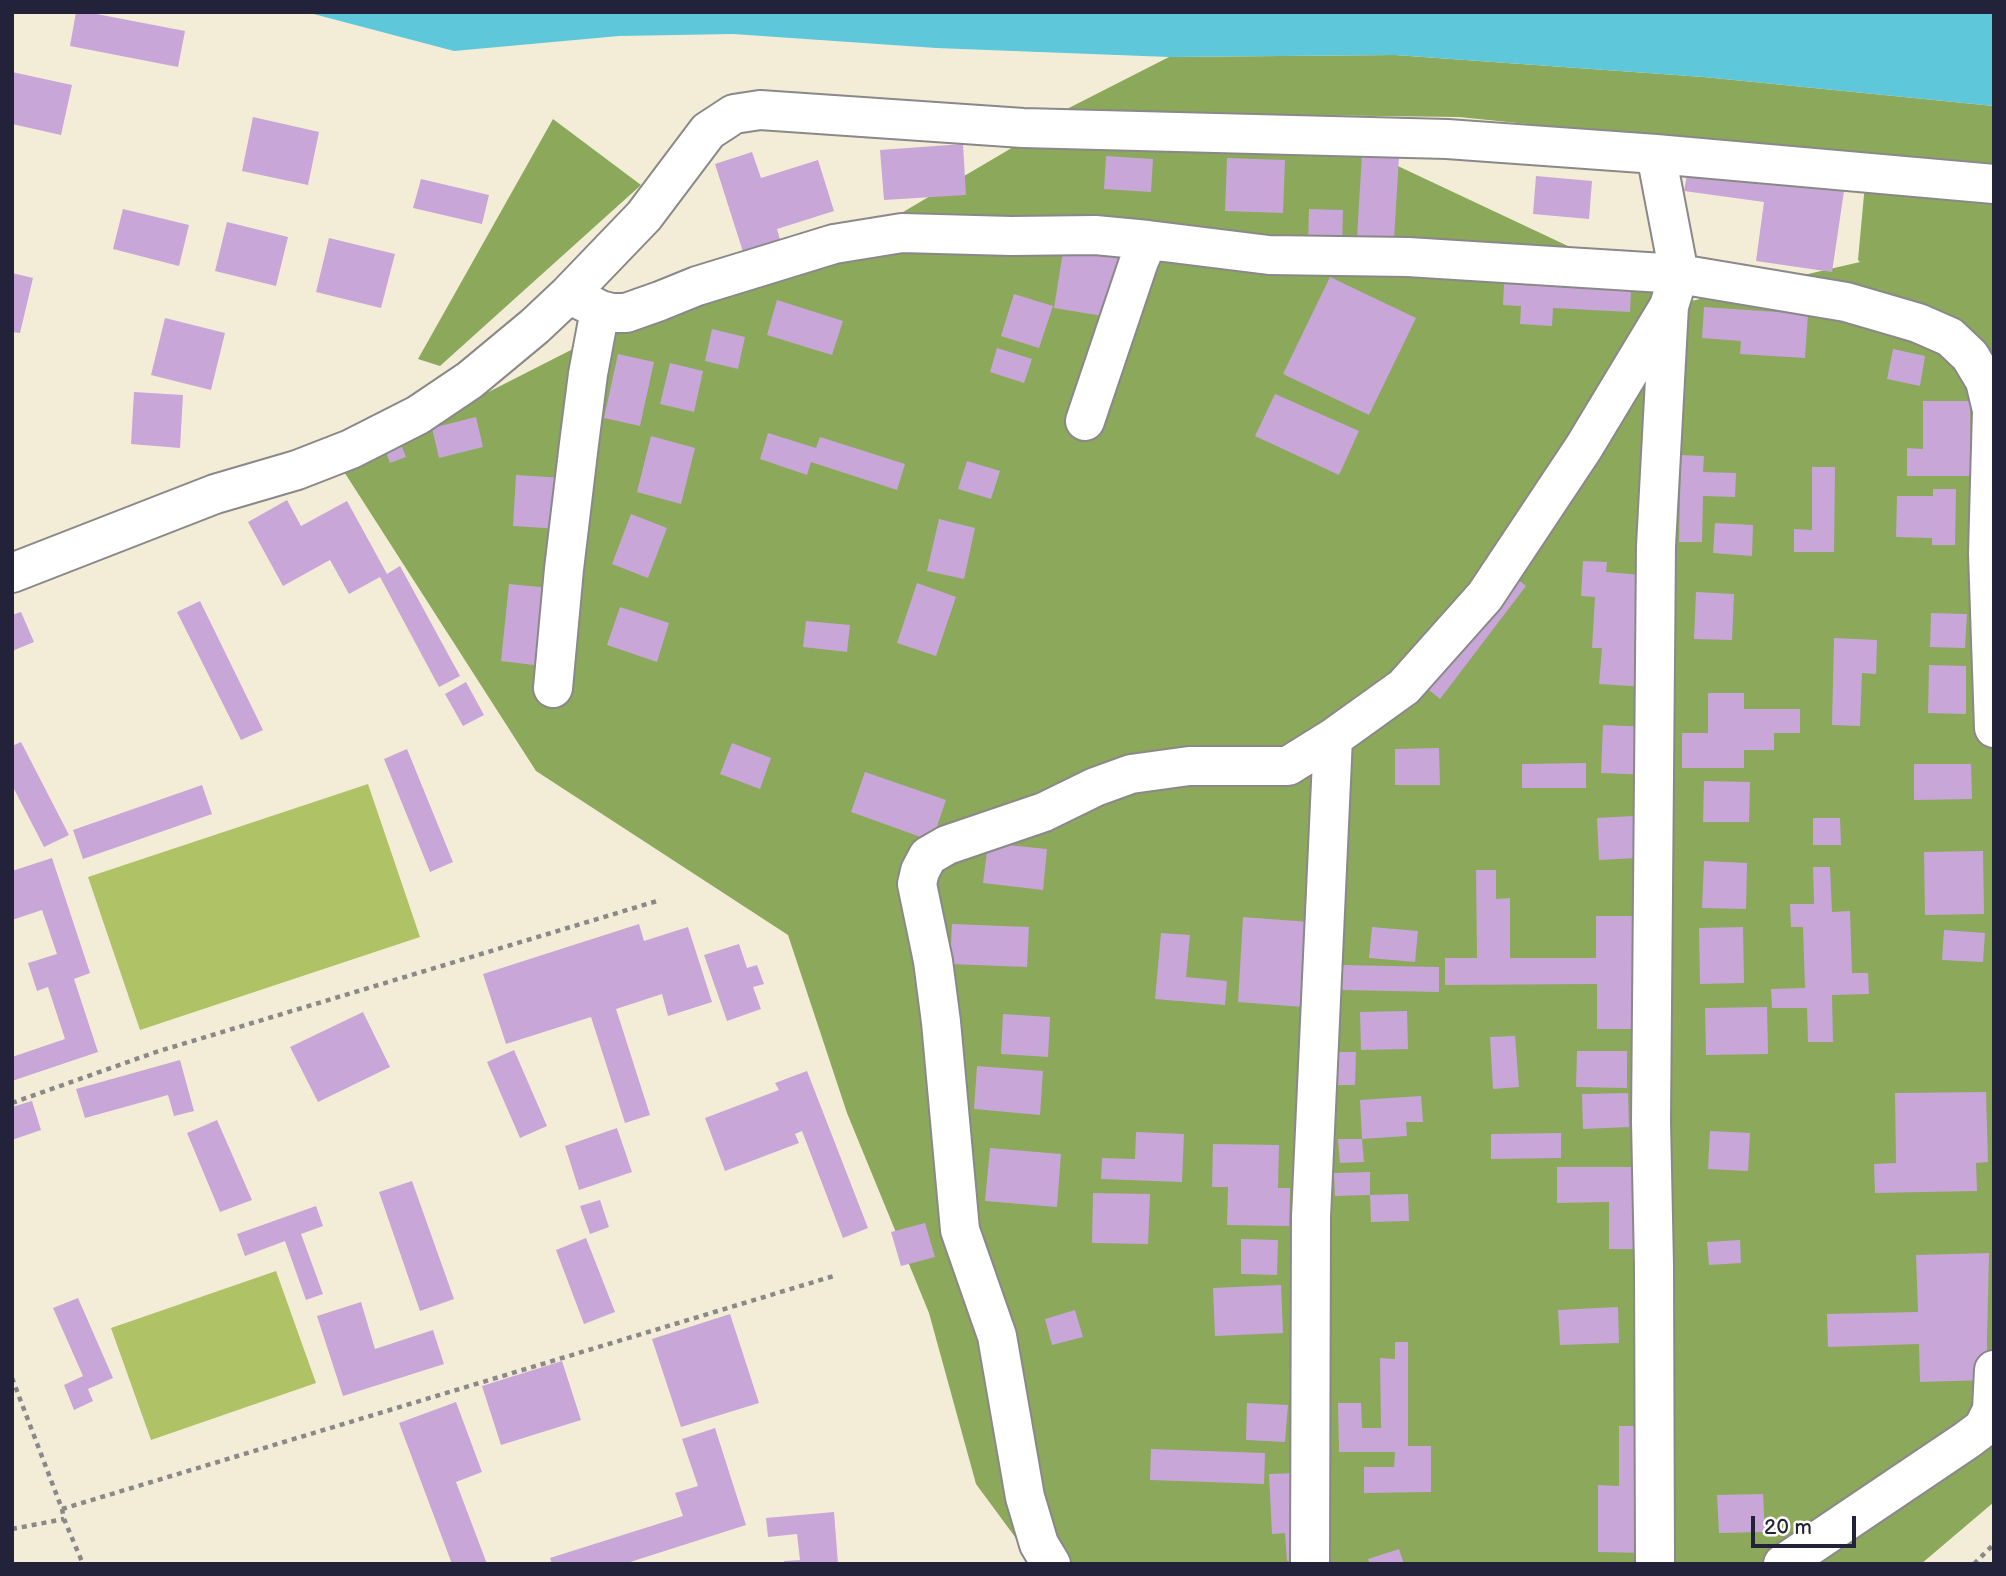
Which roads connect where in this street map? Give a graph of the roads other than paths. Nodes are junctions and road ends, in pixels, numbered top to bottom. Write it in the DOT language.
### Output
graph roads {
  1 [pos="1656,154"];
  2 [pos="1994,184"];
  3 [pos="1148,240"];
  4 [pos="1674,290"];
  5 [pos="584,302"];
  6 [pos="1085,421"];
  7 [pos="12,573"];
  8 [pos="553,688"];
  9 [pos="1994,728"];
  10 [pos="1333,738"];
  11 [pos="1994,1370"];
  12 [pos="1051,1564"];
  13 [pos="1310,1564"];
  14 [pos="1655,1564"];
  15 [pos="1783,1564"];
  1 -- 2 [label="street"];
  1 -- 4 [label="street"];
  1 -- 5 [label="street"];
  3 -- 4 [label="street"];
  3 -- 5 [label="street"];
  3 -- 6 [label="street"];
  4 -- 9 [label="street"];
  4 -- 10 [label="street"];
  4 -- 14 [label="street"];
  5 -- 7 [label="street"];
  5 -- 8 [label="street"];
  10 -- 12 [label="street"];
  10 -- 13 [label="street"];
  11 -- 15 [label="street"];
}
